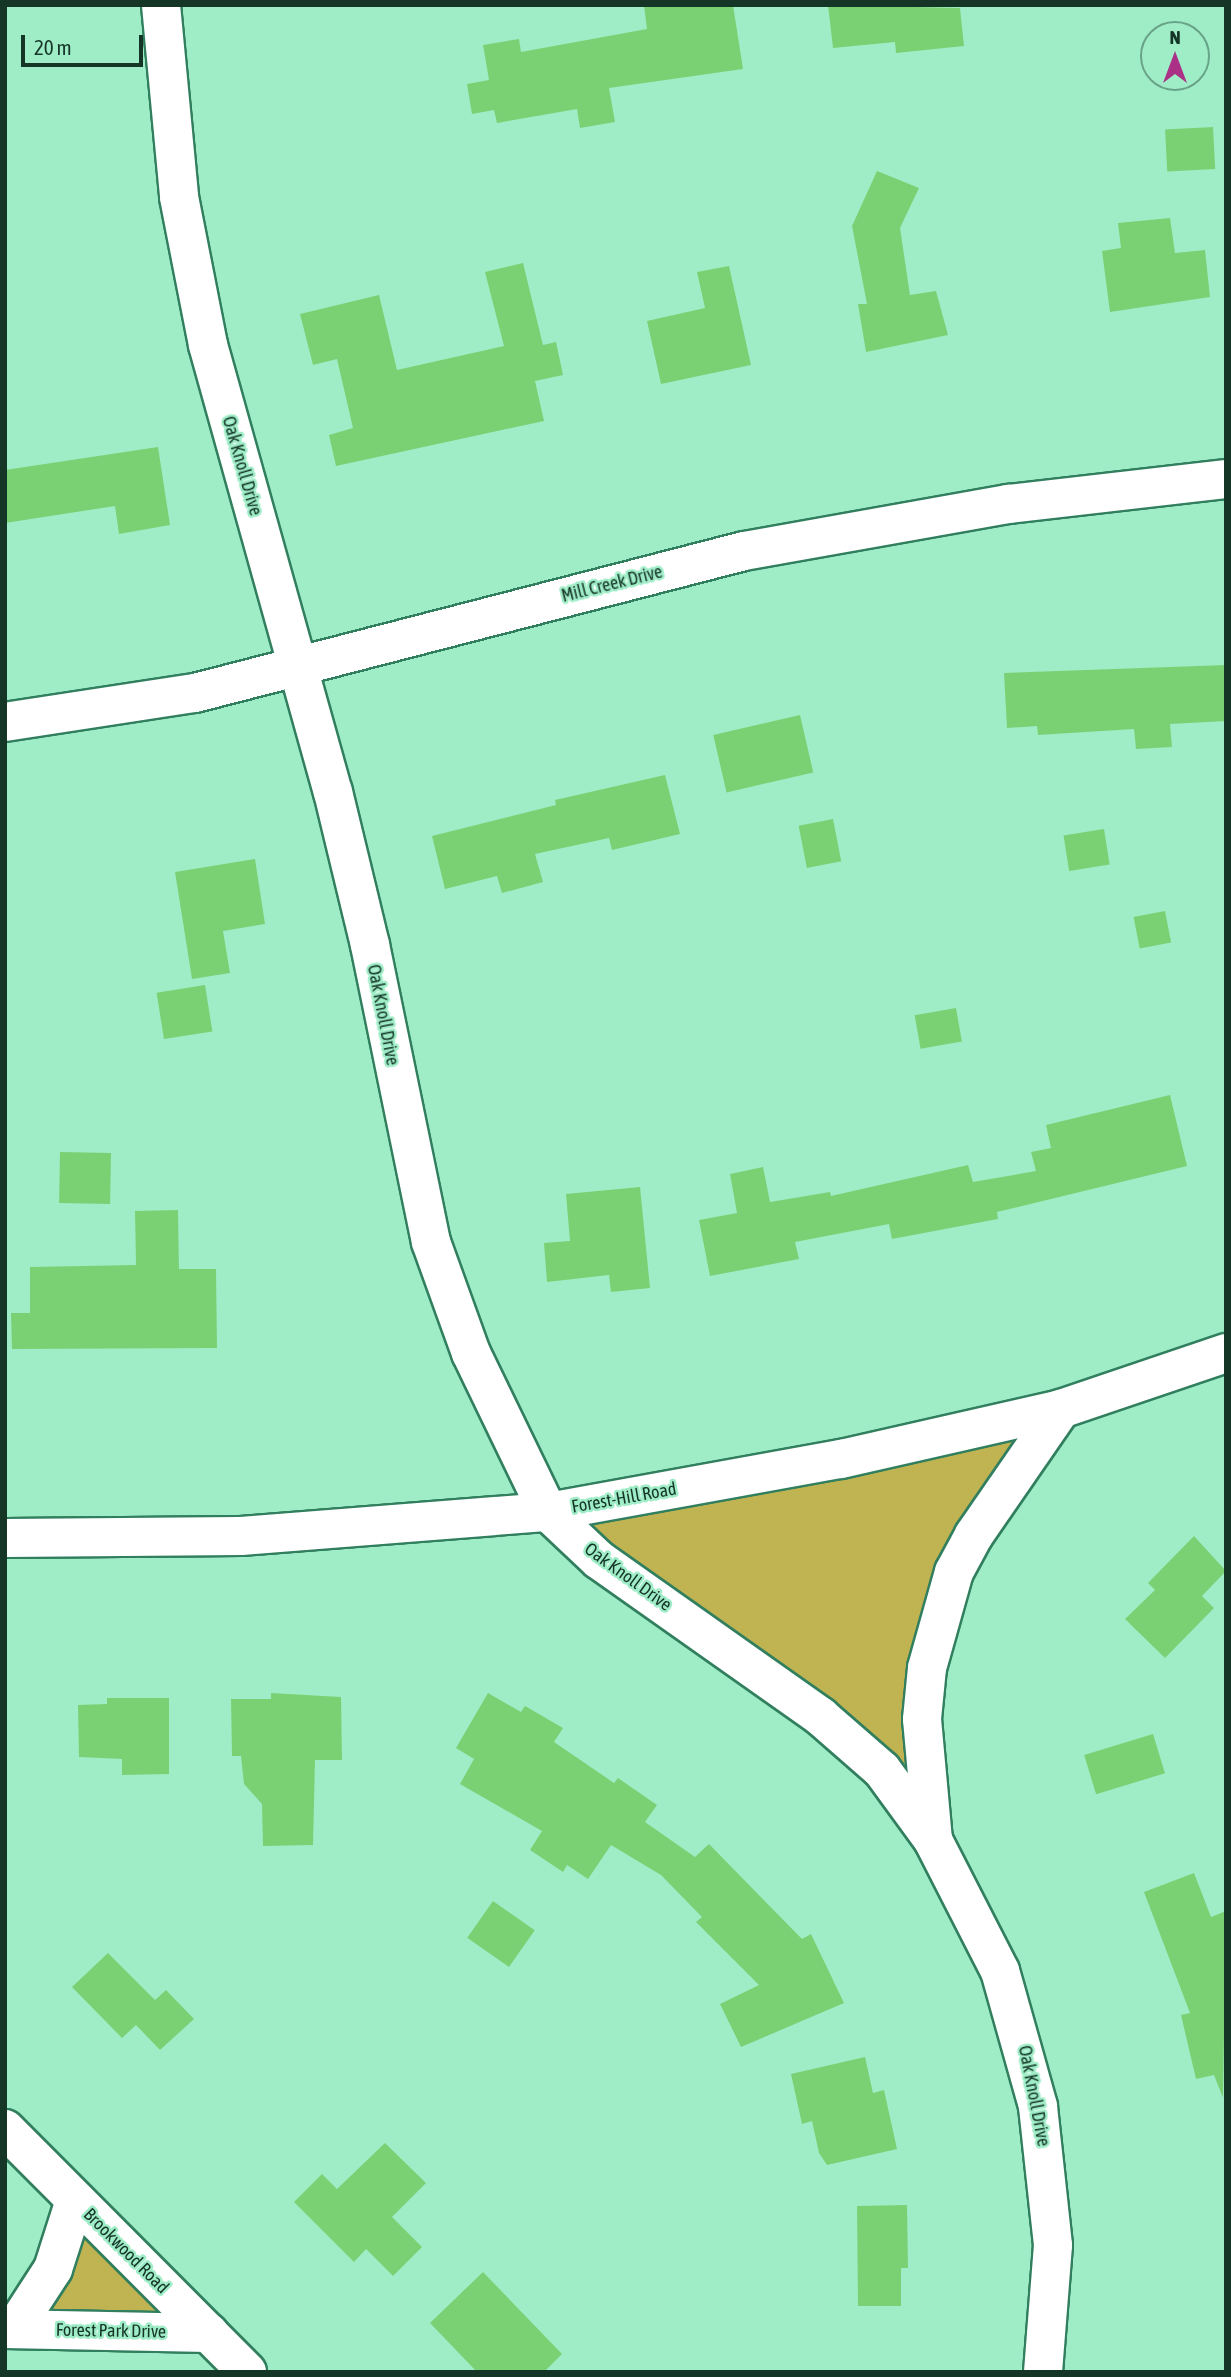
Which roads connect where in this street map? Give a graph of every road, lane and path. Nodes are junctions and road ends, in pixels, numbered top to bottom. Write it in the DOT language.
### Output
graph roads {
  1 [pos="161,5"];
  2 [pos="1226,479"];
  3 [pos="298,667"];
  4 [pos="5,722"];
  5 [pos="1226,1353"];
  6 [pos="1060,1409"];
  7 [pos="548,1512"];
  8 [pos="5,1538"];
  9 [pos="933,1840"];
  10 [pos="5,2129"];
  11 [pos="75,2200"];
  12 [pos="9,2329"];
  13 [pos="209,2333"];
  14 [pos="247,2372"];
  15 [pos="1043,2372"];
  1 -- 3 [label="street, Oak Knoll Drive"];
  2 -- 3 [label="street, Mill Creek Drive"];
  3 -- 4 [label="street, Mill Creek Drive"];
  3 -- 7 [label="street, Oak Knoll Drive"];
  5 -- 6 [label="street, Forest-Hill Road"];
  6 -- 7 [label="street, Forest-Hill Road"];
  6 -- 9 [label="street, Oak Knoll Drive"];
  7 -- 8 [label="street, Forest-Hill Road"];
  7 -- 9 [label="street, Oak Knoll Drive"];
  9 -- 15 [label="street, Oak Knoll Drive"];
  10 -- 11 [label="street, Brookwood Road"];
  11 -- 12 [label="street, Forest Park Drive"];
  11 -- 13 [label="street, Brookwood Road"];
  12 -- 13 [label="street, Forest Park Drive"];
  13 -- 14 [label="street, Brookwood Road"];
}
